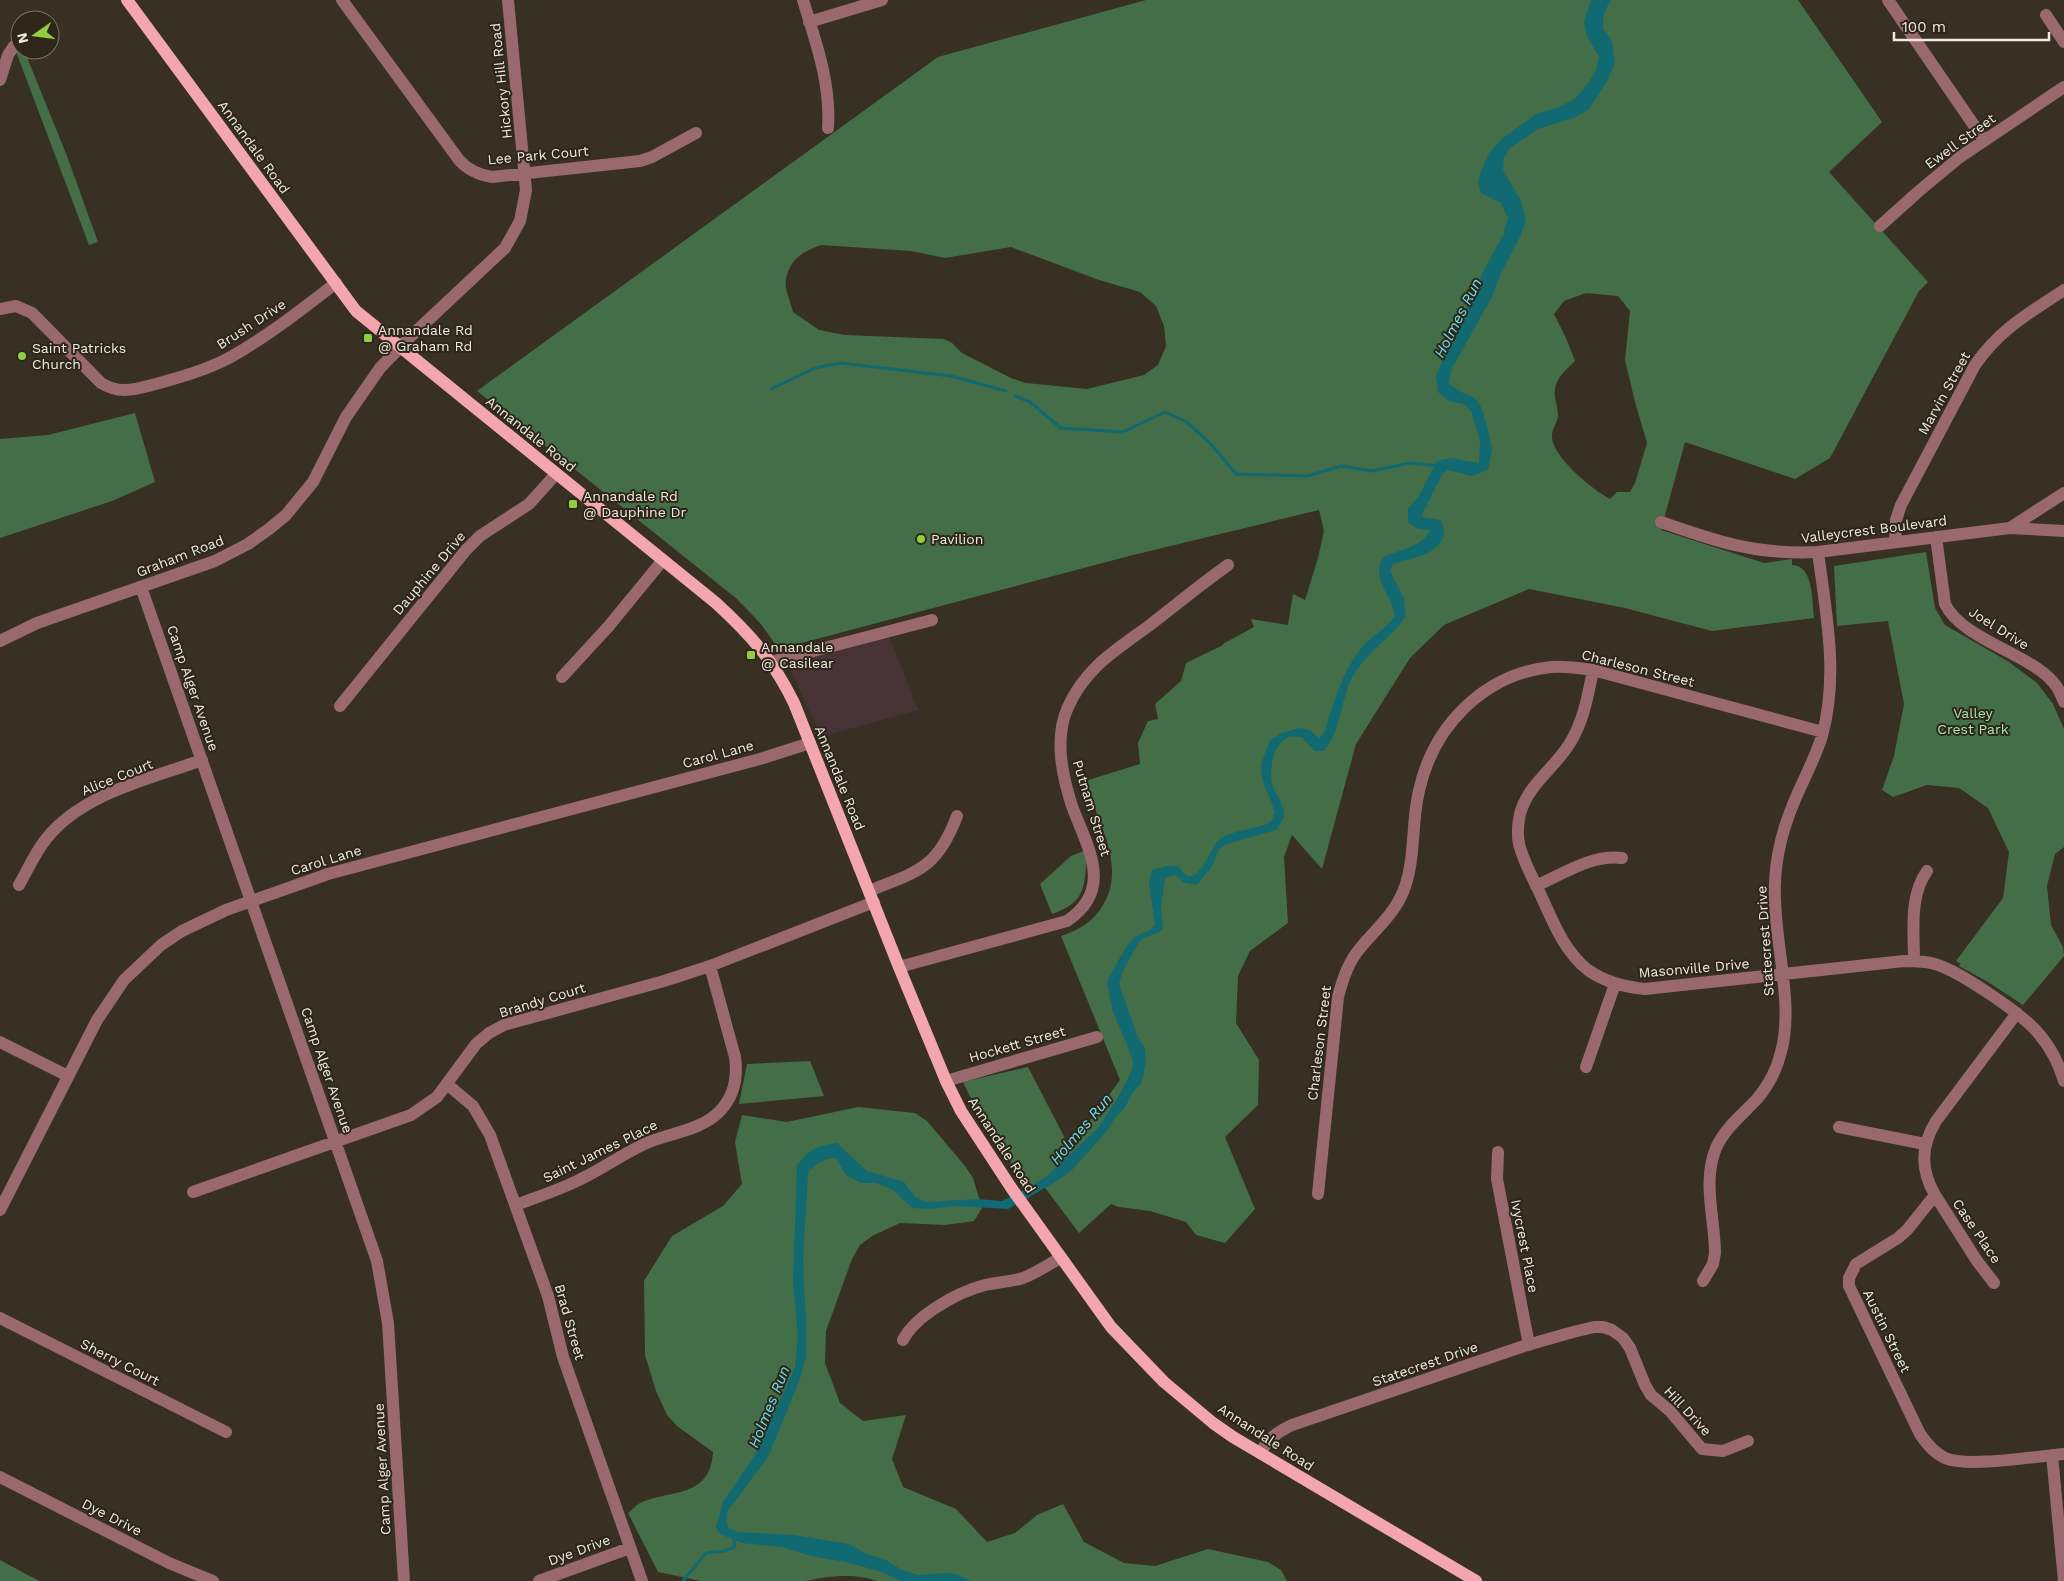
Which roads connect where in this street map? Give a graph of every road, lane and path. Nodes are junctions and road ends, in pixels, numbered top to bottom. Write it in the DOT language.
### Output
graph roads {
  1 [pos="126,0"];
  2 [pos="342,0"];
  3 [pos="508,0"];
  4 [pos="803,0"];
  5 [pos="882,0"];
  6 [pos="1888,0"];
  7 [pos="2046,14"];
  8 [pos="810,22"];
  9 [pos="2064,42"];
  10 [pos="10,53"];
  11 [pos="0,80"];
  12 [pos="2064,88"];
  13 [pos="828,128"];
  14 [pos="696,132"];
  15 [pos="1984,140"];
  16 [pos="526,173"];
  17 [pos="1880,226"];
  18 [pos="336,283"];
  19 [pos="2064,290"];
  20 [pos="0,309"];
  21 [pos="399,347"];
  22 [pos="556,474"];
  23 [pos="2064,493"];
  24 [pos="1661,522"];
  25 [pos="2010,528"];
  26 [pos="2064,532"];
  27 [pos="1936,537"];
  28 [pos="1895,542"];
  29 [pos="1818,552"];
  30 [pos="663,560"];
  31 [pos="1228,565"];
  32 [pos="141,587"];
  33 [pos="932,620"];
  34 [pos="0,641"];
  35 [pos="771,662"];
  36 [pos="1593,670"];
  37 [pos="562,678"];
  38 [pos="2064,702"];
  39 [pos="340,706"];
  40 [pos="1823,732"];
  41 [pos="810,743"];
  42 [pos="202,760"];
  43 [pos="957,816"];
  44 [pos="1622,858"];
  45 [pos="1927,871"];
  46 [pos="19,885"];
  47 [pos="1536,886"];
  48 [pos="871,896"];
  49 [pos="252,901"];
  50 [pos="1914,961"];
  51 [pos="710,966"];
  52 [pos="899,967"];
  53 [pos="1782,974"];
  54 [pos="1615,984"];
  55 [pos="2017,1014"];
  56 [pos="1097,1038"];
  57 [pos="0,1042"];
  58 [pos="1586,1067"];
  59 [pos="68,1076"];
  60 [pos="946,1080"];
  61 [pos="2064,1081"];
  62 [pos="448,1085"];
  63 [pos="1839,1127"];
  64 [pos="336,1141"];
  65 [pos="1925,1144"];
  66 [pos="1498,1152"];
  67 [pos="193,1192"];
  68 [pos="1318,1194"];
  69 [pos="1935,1195"];
  70 [pos="516,1205"];
  71 [pos="0,1210"];
  72 [pos="1060,1258"];
  73 [pos="1703,1281"];
  74 [pos="1994,1282"];
  75 [pos="0,1318"];
  76 [pos="1612,1330"];
  77 [pos="904,1340"];
  78 [pos="1528,1345"];
  79 [pos="226,1432"];
  80 [pos="1748,1442"];
  81 [pos="1260,1453"];
  82 [pos="2058,1454"];
  83 [pos="0,1477"];
  84 [pos="630,1548"];
  85 [pos="213,1581"];
  86 [pos="404,1581"];
  87 [pos="539,1581"];
  88 [pos="642,1581"];
  89 [pos="1476,1581"];
  90 [pos="2064,1581"];
  1 -- 18 [label="main road, Annandale Road"];
  2 -- 16 [label="street, Lee Park Court"];
  3 -- 16 [label="street, Hickory Hill Road"];
  4 -- 8 [label="street"];
  5 -- 8 [label="street"];
  6 -- 15 [label="street"];
  7 -- 9 [label="street"];
  8 -- 13 [label="street"];
  10 -- 11 [label="street"];
  12 -- 15 [label="street, Ewell Street"];
  14 -- 16 [label="street, Lee Park Court"];
  15 -- 17 [label="street, Ewell Street"];
  16 -- 21 [label="street, Hickory Hill Road"];
  18 -- 20 [label="street, Brush Drive"];
  18 -- 21 [label="main road, Annandale Road"];
  19 -- 28 [label="street, Marvin Street"];
  21 -- 22 [label="main road, Annandale Road"];
  21 -- 32 [label="street, Graham Road"];
  22 -- 30 [label="main road, Annandale Road"];
  22 -- 39 [label="street, Dauphine Drive"];
  23 -- 25 [label="street"];
  24 -- 29 [label="street, Valleycrest Boulevard"];
  25 -- 26 [label="street, Valleycrest Boulevard"];
  25 -- 27 [label="street, Valleycrest Boulevard"];
  27 -- 28 [label="street, Valleycrest Boulevard"];
  27 -- 38 [label="street, Joel Drive"];
  28 -- 29 [label="street, Valleycrest Boulevard"];
  29 -- 40 [label="street, Statecrest Drive"];
  30 -- 35 [label="main road, Annandale Road"];
  30 -- 37 [label="street"];
  31 -- 52 [label="street, Putnam Street"];
  32 -- 34 [label="street, Graham Road"];
  32 -- 42 [label="street, Camp Alger Avenue"];
  33 -- 35 [label="street"];
  35 -- 41 [label="main road, Annandale Road"];
  36 -- 40 [label="street, Charleson Street"];
  36 -- 47 [label="street, Masonville Drive"];
  36 -- 68 [label="street, Charleson Street"];
  40 -- 53 [label="street, Statecrest Drive"];
  41 -- 48 [label="main road, Annandale Road"];
  41 -- 49 [label="street, Carol Lane"];
  42 -- 46 [label="street, Alice Court"];
  42 -- 49 [label="street, Camp Alger Avenue"];
  43 -- 48 [label="street, Brandy Court"];
  44 -- 47 [label="street"];
  45 -- 50 [label="street"];
  47 -- 54 [label="street, Masonville Drive"];
  48 -- 51 [label="street, Brandy Court"];
  48 -- 52 [label="main road, Annandale Road"];
  49 -- 59 [label="street, Carol Lane"];
  49 -- 64 [label="street, Camp Alger Avenue"];
  50 -- 53 [label="street, Masonville Drive"];
  50 -- 55 [label="street, Masonville Drive"];
  51 -- 62 [label="street, Brandy Court"];
  51 -- 70 [label="street, Saint James Place"];
  52 -- 60 [label="main road, Annandale Road"];
  53 -- 54 [label="street, Masonville Drive"];
  53 -- 73 [label="street, Statecrest Drive"];
  54 -- 58 [label="street"];
  55 -- 61 [label="street, Masonville Drive"];
  55 -- 65 [label="street"];
  56 -- 60 [label="street, Hockett Street"];
  57 -- 59 [label="street"];
  59 -- 71 [label="street, Carol Lane"];
  60 -- 72 [label="main road, Annandale Road"];
  62 -- 64 [label="street, Brandy Court"];
  62 -- 70 [label="street, Brad Street"];
  63 -- 65 [label="street"];
  64 -- 67 [label="street, Brandy Court"];
  64 -- 86 [label="street, Camp Alger Avenue"];
  65 -- 69 [label="street"];
  66 -- 78 [label="street, Ivycrest Place"];
  69 -- 74 [label="street, Case Place"];
  69 -- 82 [label="street, Austin Street"];
  70 -- 84 [label="street, Brad Street"];
  72 -- 77 [label="street"];
  72 -- 81 [label="main road, Annandale Road"];
  75 -- 79 [label="street, Sherry Court"];
  76 -- 78 [label="street, Statecrest Drive"];
  76 -- 80 [label="street, Hill Drive"];
  78 -- 81 [label="street, Statecrest Drive"];
  81 -- 89 [label="main road, Annandale Road"];
  82 -- 90 [label="street"];
  83 -- 85 [label="street, Dye Drive"];
  84 -- 87 [label="street, Dye Drive"];
  84 -- 88 [label="street, Brad Street"];
}
